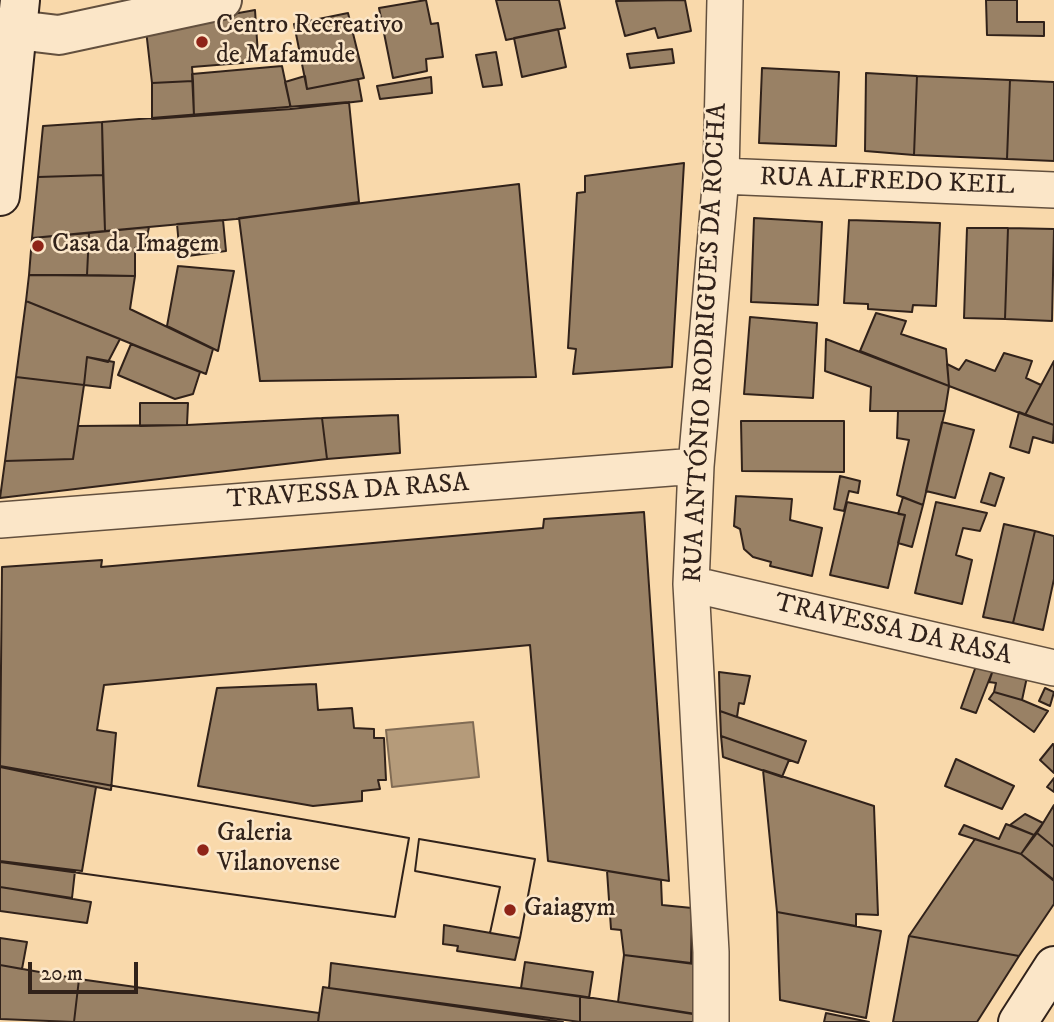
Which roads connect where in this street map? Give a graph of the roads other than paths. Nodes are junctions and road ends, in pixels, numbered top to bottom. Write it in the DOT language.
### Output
graph roads {
  1 [pos="222,0"];
  2 [pos="725,0"];
  3 [pos="18,15"];
  4 [pos="720,176"];
  5 [pos="1054,190"];
  6 [pos="0,196"];
  7 [pos="696,466"];
  8 [pos="0,520"];
  9 [pos="691,584"];
  10 [pos="1054,668"];
  11 [pos="1054,966"];
  12 [pos="711,1022"];
  13 [pos="1018,1022"];
  1 -- 3 [label="main road"];
  2 -- 4 [label="street, RUA ANTÓNIO RODRIGUES DA ROCHA"];
  3 -- 6 [label="main road"];
  4 -- 5 [label="street, RUA ALFREDO KEIL"];
  4 -- 7 [label="street, RUA ANTÓNIO RODRIGUES DA ROCHA"];
  7 -- 8 [label="street, TRAVESSA DA RASA"];
  7 -- 9 [label="street, RUA ANTÓNIO RODRIGUES DA ROCHA"];
  9 -- 10 [label="street, TRAVESSA DA RASA"];
  9 -- 12 [label="street, RUA ANTÓNIO RODRIGUES DA ROCHA"];
  11 -- 13 [label="main road"];
}
